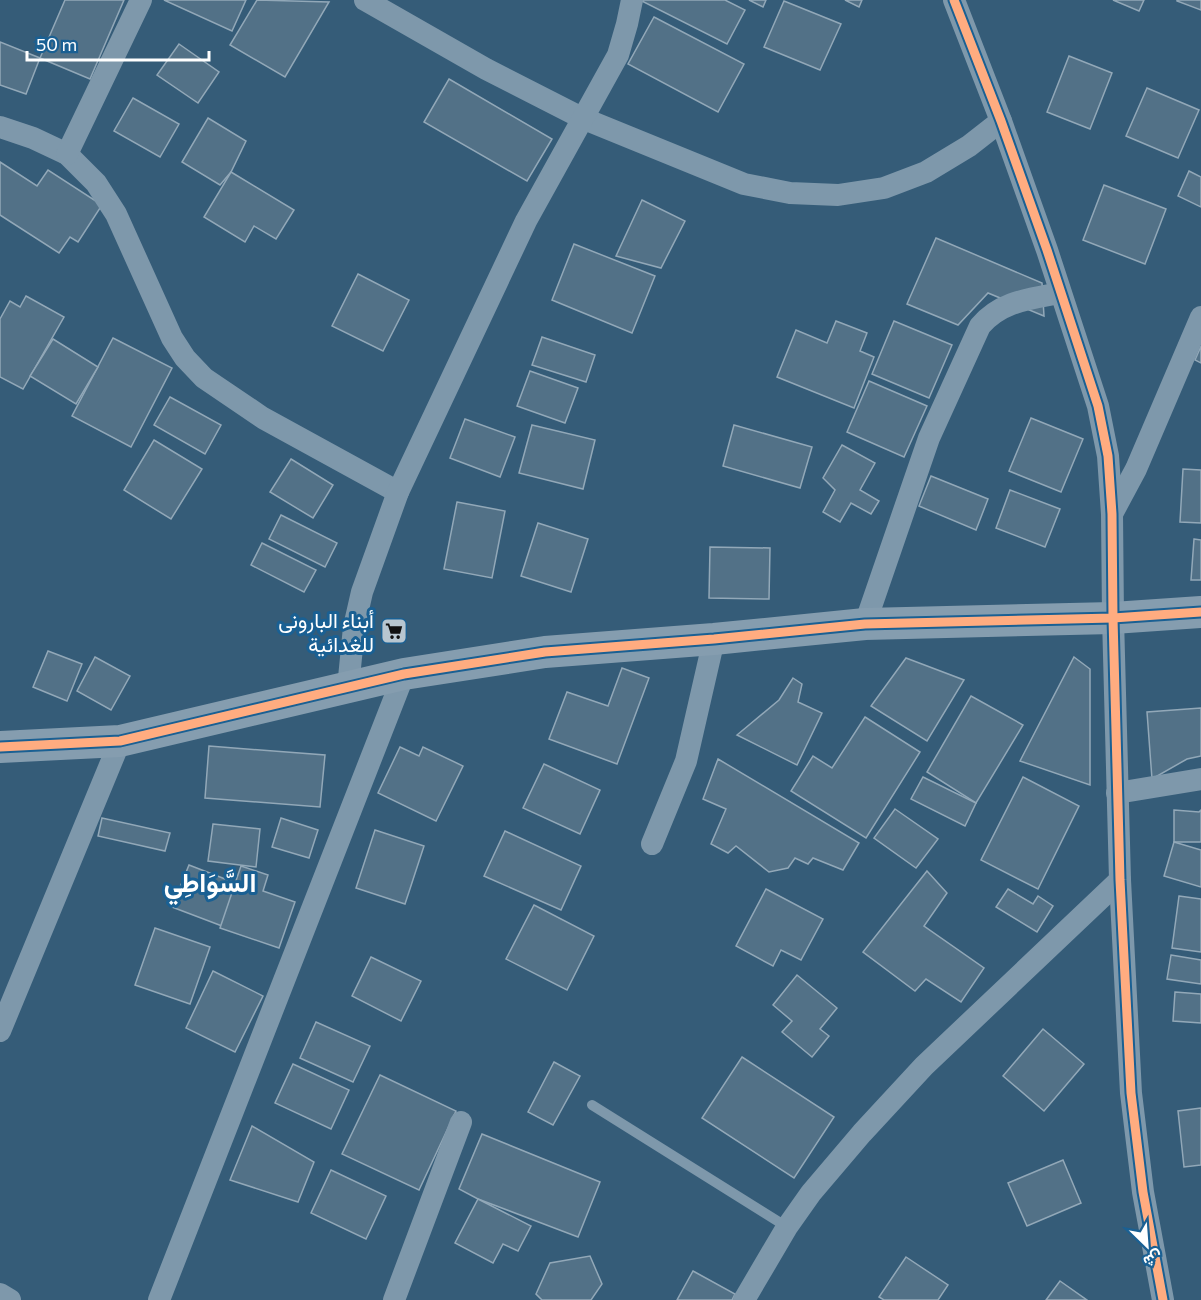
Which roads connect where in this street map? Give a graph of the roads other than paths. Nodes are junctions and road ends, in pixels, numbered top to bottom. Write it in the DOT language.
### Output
graph roads {
  1 [pos="141,0"];
  2 [pos="365,0"];
  3 [pos="632,0"];
  4 [pos="954,0"];
  5 [pos="582,118"];
  6 [pos="1001,122"];
  7 [pos="0,127"];
  8 [pos="67,154"];
  9 [pos="1060,293"];
  10 [pos="1201,317"];
  11 [pos="398,492"];
  12 [pos="1112,514"];
  13 [pos="1201,612"];
  14 [pos="1113,618"];
  15 [pos="864,624"];
  16 [pos="714,639"];
  17 [pos="404,674"];
  18 [pos="348,688"];
  19 [pos="120,741"];
  20 [pos="0,747"];
  21 [pos="1201,779"];
  22 [pos="1117,793"];
  23 [pos="652,844"];
  24 [pos="1120,880"];
  25 [pos="0,1031"];
  26 [pos="592,1104"];
  27 [pos="461,1122"];
  28 [pos="787,1227"];
  29 [pos="0,1294"];
  30 [pos="10,1300"];
  31 [pos="159,1300"];
  32 [pos="394,1300"];
  33 [pos="744,1300"];
  34 [pos="1163,1300"];
  1 -- 8 [label="street"];
  2 -- 5 [label="street"];
  3 -- 5 [label="street"];
  4 -- 6 [label="street"];
  5 -- 6 [label="street"];
  5 -- 11 [label="street"];
  6 -- 9 [label="street"];
  7 -- 8 [label="street"];
  8 -- 11 [label="street"];
  9 -- 12 [label="street"];
  9 -- 15 [label="street"];
  10 -- 12 [label="street"];
  11 -- 18 [label="street"];
  12 -- 14 [label="street"];
  13 -- 14 [label="street"];
  14 -- 15 [label="street"];
  14 -- 22 [label="street"];
  15 -- 16 [label="street"];
  16 -- 17 [label="street"];
  16 -- 23 [label="street"];
  17 -- 18 [label="street"];
  17 -- 31 [label="street"];
  18 -- 19 [label="street"];
  19 -- 20 [label="street"];
  19 -- 25 [label="street"];
  21 -- 22 [label="street"];
  22 -- 24 [label="street"];
  24 -- 28 [label="street"];
  24 -- 34 [label="street"];
  26 -- 28 [label="lane"];
  27 -- 32 [label="street"];
  28 -- 33 [label="street"];
  29 -- 30 [label="street"];
}
